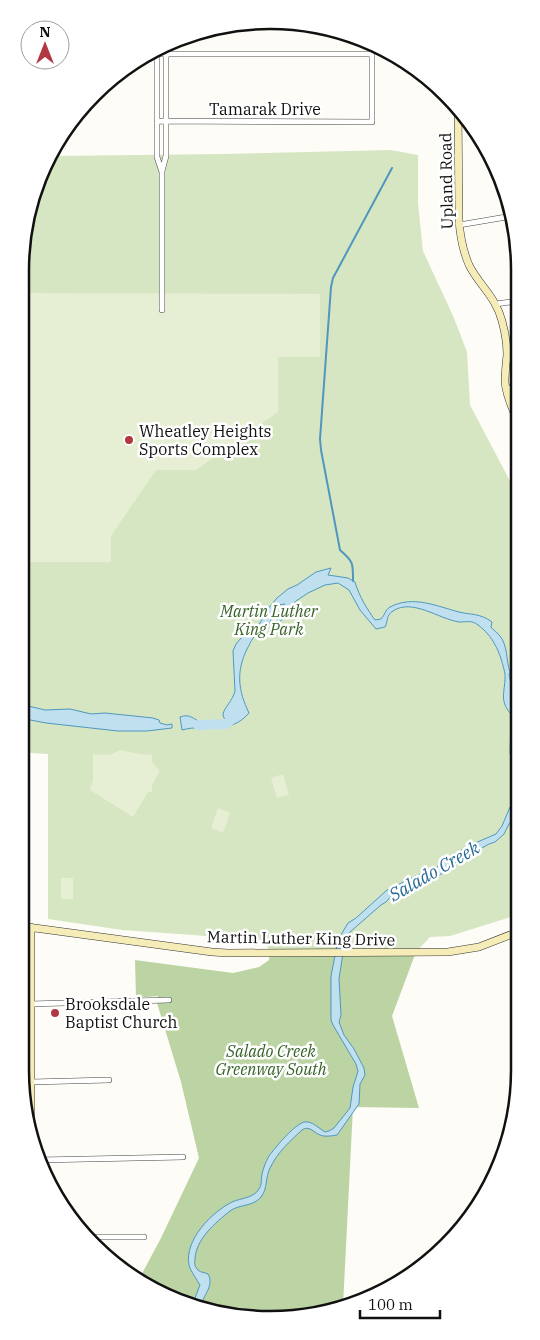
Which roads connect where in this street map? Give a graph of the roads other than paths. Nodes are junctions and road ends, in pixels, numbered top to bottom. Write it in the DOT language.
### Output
graph roads {
  1 [pos="166,54"];
  2 [pos="372,54"];
  3 [pos="157,57"];
  4 [pos="157,121"];
  5 [pos="166,121"];
  6 [pos="458,121"];
  7 [pos="162,172"];
  8 [pos="505,217"];
  9 [pos="459,225"];
  10 [pos="511,302"];
  11 [pos="496,304"];
  12 [pos="162,310"];
  13 [pos="511,388"];
  14 [pos="506,389"];
  15 [pos="511,405"];
  16 [pos="30,928"];
  17 [pos="511,935"];
  18 [pos="30,987"];
  19 [pos="169,1000"];
  20 [pos="30,1004"];
  21 [pos="31,1056"];
  22 [pos="109,1080"];
  23 [pos="31,1082"];
  24 [pos="31,1098"];
  25 [pos="183,1157"];
  26 [pos="46,1160"];
  27 [pos="144,1237"];
  28 [pos="96,1238"];
  1 -- 2 [label="street"];
  1 -- 5 [label="street"];
  2 -- 5 [label="street, Tamarak Drive"];
  3 -- 4 [label="street"];
  4 -- 5 [label="street, Tamarak Drive"];
  4 -- 7 [label="street"];
  5 -- 7 [label="street"];
  6 -- 9 [label="street, Upland Road"];
  7 -- 12 [label="street"];
  8 -- 9 [label="street"];
  9 -- 11 [label="street, Upland Road"];
  10 -- 11 [label="street"];
  11 -- 14 [label="street, Upland Road"];
  13 -- 14 [label="street"];
  14 -- 15 [label="street, Upland Road"];
  16 -- 17 [label="street, Martin Luther King Drive"];
  16 -- 18 [label="street"];
  18 -- 20 [label="street"];
  19 -- 20 [label="street"];
  20 -- 21 [label="street"];
  21 -- 23 [label="street"];
  22 -- 23 [label="street"];
  23 -- 24 [label="street"];
  25 -- 26 [label="street"];
  27 -- 28 [label="street"];
}
